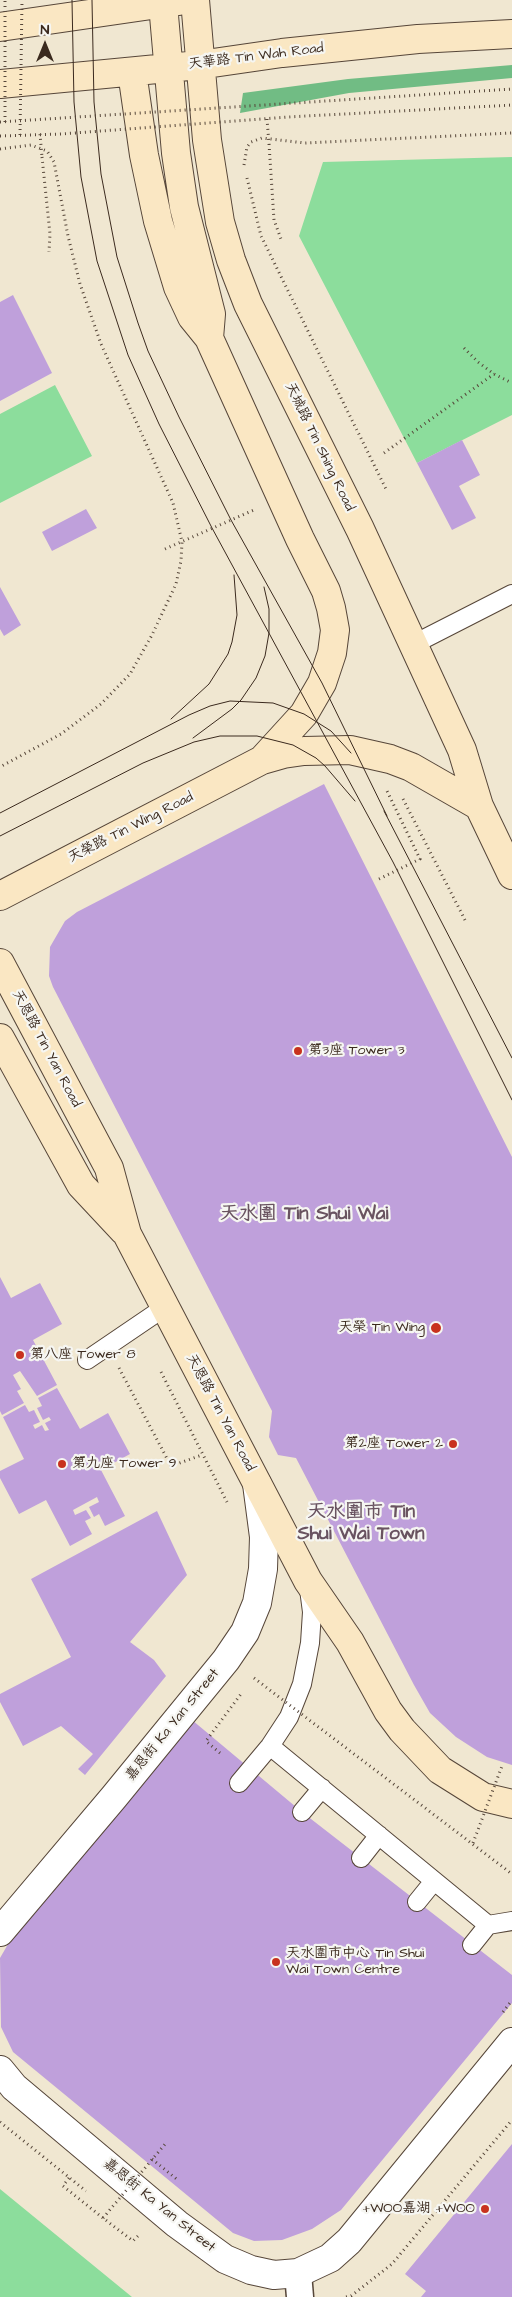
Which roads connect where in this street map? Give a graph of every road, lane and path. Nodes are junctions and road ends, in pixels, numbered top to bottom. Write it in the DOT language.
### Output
graph roads {
  1 [pos="5,0"];
  2 [pos="22,0"];
  3 [pos="195,0"];
  4 [pos="175,2"];
  5 [pos="0,27"];
  6 [pos="512,34"];
  7 [pos="199,65"];
  8 [pos="168,68"];
  9 [pos="132,72"];
  10 [pos="0,84"];
  11 [pos="512,89"];
  12 [pos="512,105"];
  13 [pos="267,119"];
  14 [pos="20,121"];
  15 [pos="2,122"];
  16 [pos="512,133"];
  17 [pos="40,134"];
  18 [pos="20,135"];
  19 [pos="0,136"];
  20 [pos="0,149"];
  21 [pos="244,167"];
  22 [pos="246,175"];
  23 [pos="281,239"];
  24 [pos="49,252"];
  25 [pos="209,338"];
  26 [pos="464,348"];
  27 [pos="494,374"];
  28 [pos="512,383"];
  29 [pos="384,453"];
  30 [pos="387,491"];
  31 [pos="254,509"];
  32 [pos="182,542"];
  33 [pos="165,549"];
  34 [pos="512,594"];
  35 [pos="414,644"];
  36 [pos="262,760"];
  37 [pos="0,767"];
  38 [pos="387,791"];
  39 [pos="400,793"];
  40 [pos="479,806"];
  41 [pos="512,875"];
  42 [pos="378,879"];
  43 [pos="0,896"];
  44 [pos="465,920"];
  45 [pos="0,963"];
  46 [pos="0,1038"];
  47 [pos="126,1234"];
  48 [pos="165,1307"];
  49 [pos="108,1346"];
  50 [pos="87,1360"];
  51 [pos="159,1368"];
  52 [pos="202,1455"];
  53 [pos="257,1484"];
  54 [pos="228,1504"];
  55 [pos="308,1580"];
  56 [pos="248,1686"];
  57 [pos="242,1694"];
  58 [pos="270,1746"];
  59 [pos="220,1753"];
  60 [pos="502,1766"];
  61 [pos="239,1783"];
  62 [pos="322,1788"];
  63 [pos="512,1804"];
  64 [pos="302,1812"];
  65 [pos="379,1835"];
  66 [pos="473,1843"];
  67 [pos="361,1858"];
  68 [pos="512,1874"];
  69 [pos="434,1881"];
  70 [pos="417,1902"];
  71 [pos="512,1921"];
  72 [pos="488,1925"];
  73 [pos="0,1932"];
  74 [pos="472,1945"];
  75 [pos="512,2000"];
  76 [pos="501,2014"];
  77 [pos="512,2042"];
  78 [pos="0,2070"];
  79 [pos="512,2120"];
  80 [pos="166,2143"];
  81 [pos="152,2159"];
  82 [pos="69,2178"];
  83 [pos="179,2181"];
  84 [pos="103,2218"];
  85 [pos="140,2233"];
  86 [pos="299,2285"];
  87 [pos="346,2297"];
  1 -- 15 [label="path, bridge"];
  2 -- 14 [label="path, bridge"];
  3 -- 7 [label="main road, 天城路 Tin Shing Road"];
  4 -- 5 [label="main road"];
  4 -- 8 [label="main road"];
  6 -- 7 [label="main road, 天華路 Tin Wah Road"];
  7 -- 8 [label="main road, 天華路 Tin Wah Road"];
  7 -- 35 [label="main road, 天城路 Tin Shing Road"];
  8 -- 9 [label="main road, 天華路 Tin Wah Road"];
  8 -- 25 [label="main road"];
  9 -- 10 [label="main road, 天華路 Tin Wah Road"];
  9 -- 25 [label="main road"];
  11 -- 14 [label="path, bridge"];
  12 -- 13 [label="path, bridge"];
  13 -- 17 [label="path, bridge"];
  13 -- 23 [label="path, bridge"];
  14 -- 15 [label="path, bridge"];
  14 -- 18 [label="path, bridge"];
  16 -- 21 [label="path"];
  17 -- 18 [label="path, bridge"];
  17 -- 24 [label="path, bridge"];
  18 -- 19 [label="path, bridge"];
  20 -- 32 [label="path"];
  22 -- 30 [label="path"];
  25 -- 36 [label="main road, 天榮路 Tin Wing Road"];
  26 -- 27 [label="path"];
  27 -- 28 [label="path"];
  27 -- 29 [label="path"];
  31 -- 32 [label="path"];
  32 -- 33 [label="path"];
  32 -- 37 [label="path"];
  34 -- 35 [label="lane"];
  35 -- 40 [label="main road, 天城路 Tin Shing Road"];
  36 -- 40 [label="main road, 天榮路 Tin Wing Road"];
  36 -- 43 [label="main road, 天榮路 Tin Wing Road"];
  38 -- 42 [label="path, bridge"];
  39 -- 44 [label="path"];
  40 -- 41 [label="main road, 天城路 Tin Shing Road"];
  45 -- 47 [label="main road, 天恩路 Tin Yan Road"];
  46 -- 47 [label="main road"];
  47 -- 48 [label="main road, 天恩路 Tin Yan Road"];
  48 -- 49 [label="lane"];
  48 -- 53 [label="main road, 天恩路 Tin Yan Road"];
  49 -- 50 [label="lane"];
  49 -- 52 [label="path"];
  51 -- 52 [label="path"];
  52 -- 54 [label="path"];
  53 -- 55 [label="main road, 天恩路 Tin Yan Road"];
  53 -- 73 [label="street, 嘉恩街 Ka Yan Street"];
  55 -- 58 [label="lane"];
  55 -- 63 [label="main road, 天恩路 Tin Yan Road"];
  56 -- 66 [label="path, bridge"];
  57 -- 59 [label="path"];
  58 -- 61 [label="lane"];
  58 -- 62 [label="lane"];
  60 -- 66 [label="path, bridge"];
  62 -- 64 [label="lane"];
  62 -- 65 [label="lane"];
  65 -- 67 [label="lane"];
  65 -- 69 [label="lane"];
  66 -- 68 [label="path, bridge"];
  69 -- 70 [label="lane"];
  69 -- 72 [label="lane"];
  71 -- 72 [label="lane"];
  72 -- 74 [label="lane"];
  75 -- 76 [label="path"];
  77 -- 86 [label="street, 嘉恩街 Ka Yan Street"];
  78 -- 86 [label="street, 嘉恩街 Ka Yan Street"];
  79 -- 87 [label="path"];
  80 -- 81 [label="path, bridge"];
  81 -- 83 [label="path"];
  81 -- 84 [label="path, bridge"];
  82 -- 84 [label="path"];
  84 -- 85 [label="path"];
}
